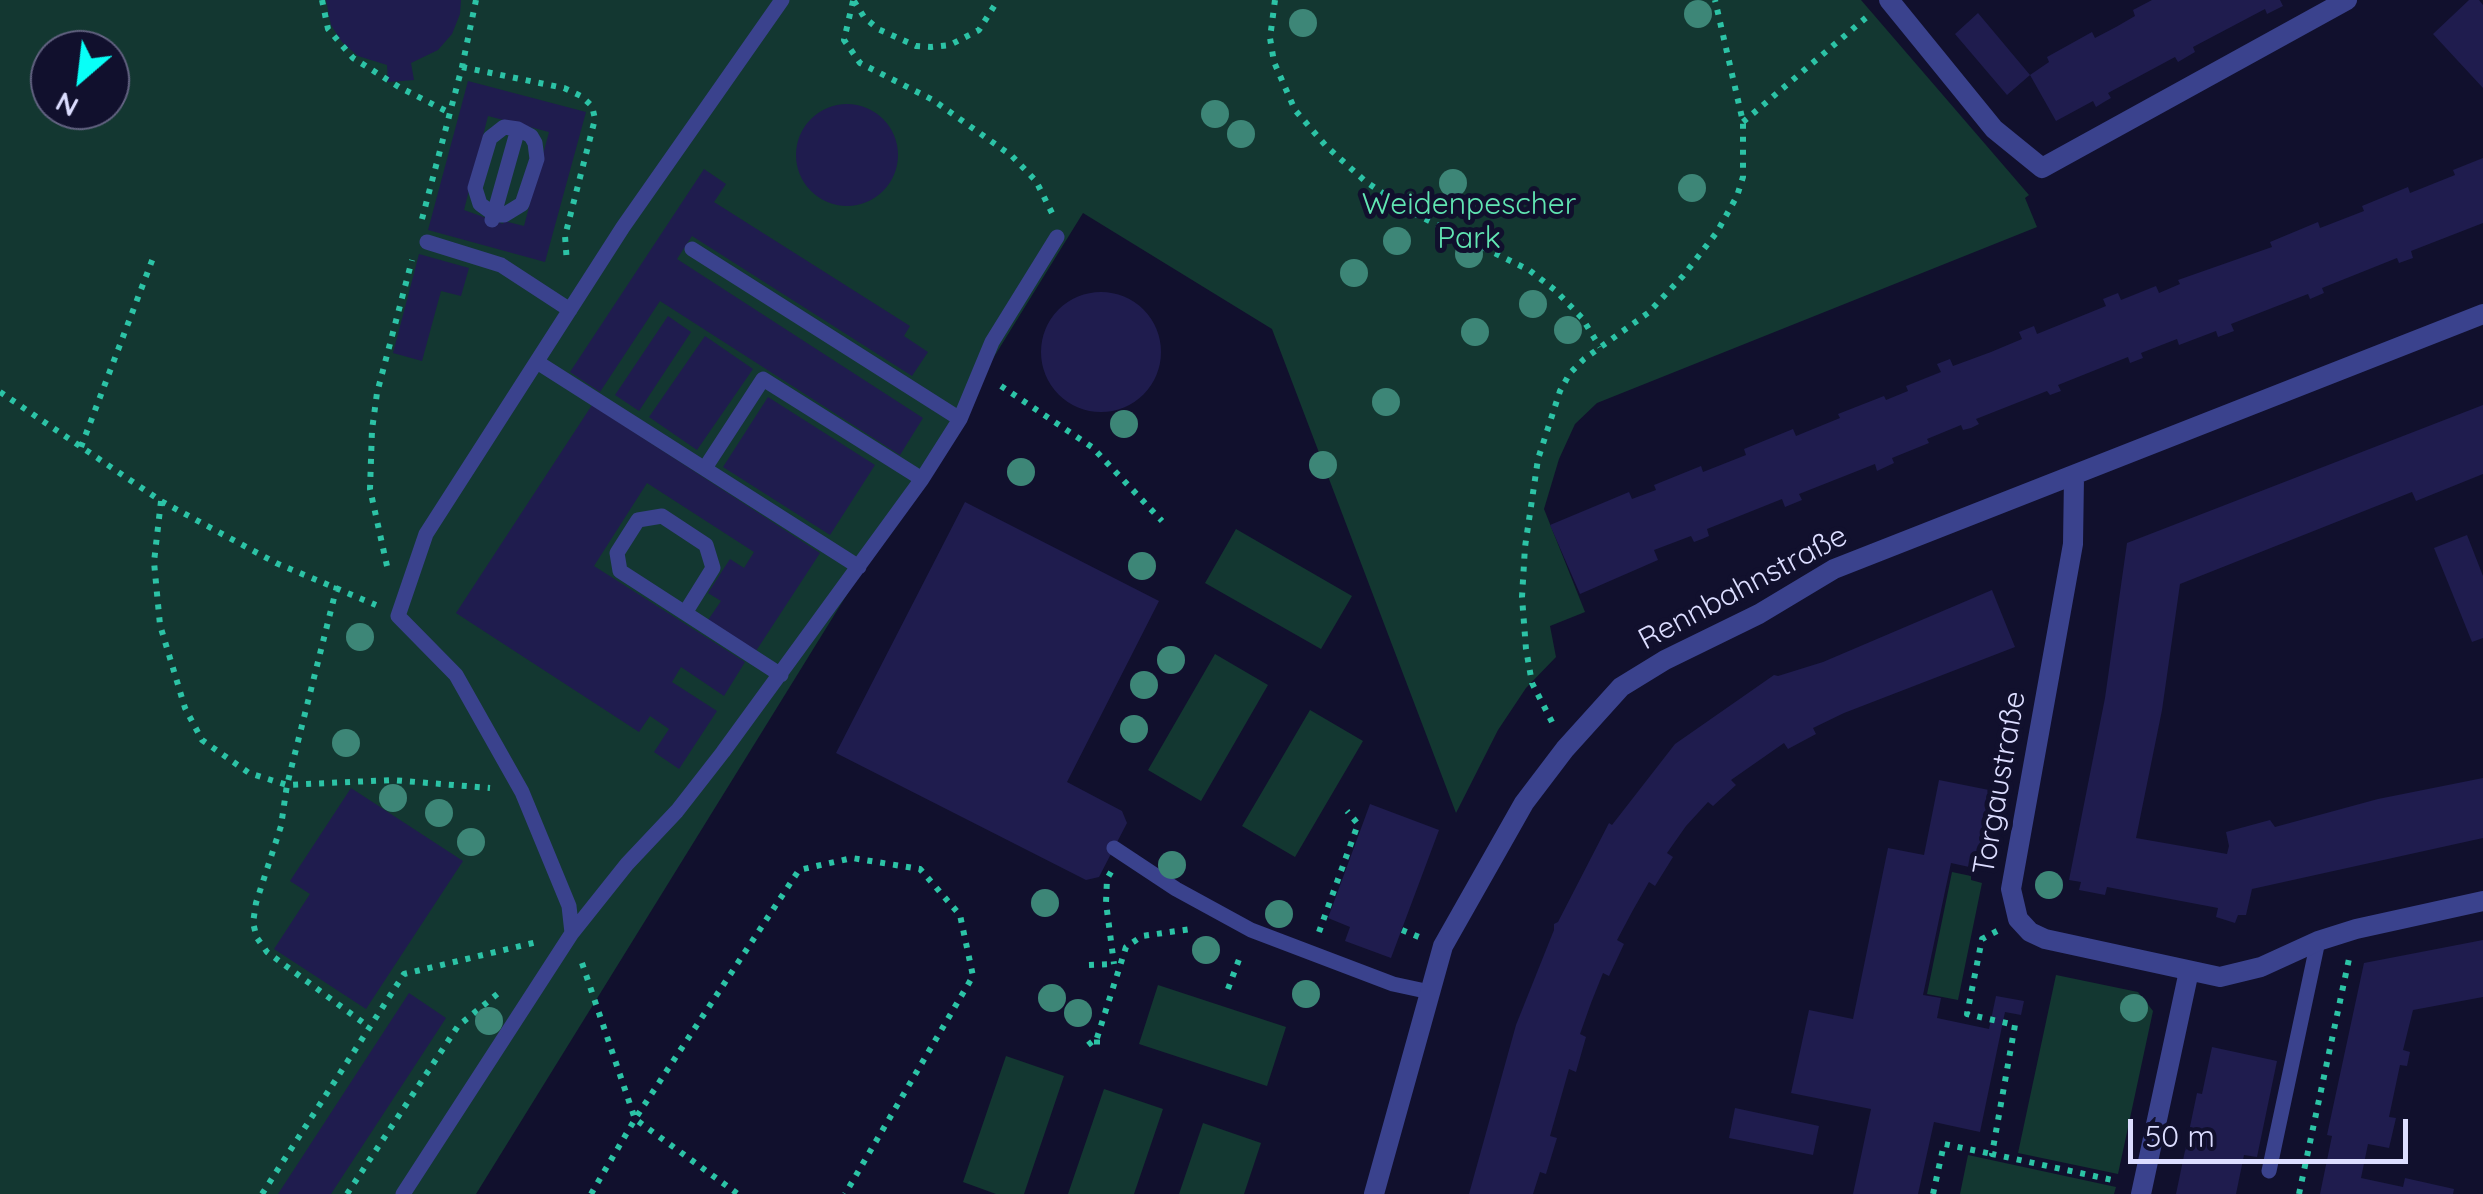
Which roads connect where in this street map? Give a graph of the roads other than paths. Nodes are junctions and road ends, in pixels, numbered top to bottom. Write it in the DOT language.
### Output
graph roads {
  1 [pos="782,0"];
  2 [pos="2346,0"];
  3 [pos="1881,6"];
  4 [pos="518,129"];
  5 [pos="493,217"];
  6 [pos="1056,237"];
  7 [pos="421,243"];
  8 [pos="692,250"];
  9 [pos="570,310"];
  10 [pos="2483,314"];
  11 [pos="537,362"];
  12 [pos="960,419"];
  13 [pos="704,468"];
  14 [pos="2074,478"];
  15 [pos="922,479"];
  16 [pos="859,567"];
  17 [pos="685,613"];
  18 [pos="781,675"];
  19 [pos="1117,850"];
  20 [pos="2483,900"];
  21 [pos="572,934"];
  22 [pos="2318,941"];
  23 [pos="2189,971"];
  24 [pos="1430,992"];
  25 [pos="2269,1170"];
  26 [pos="2142,1190"];
  27 [pos="404,1194"];
  28 [pos="1374,1194"];
  1 -- 9 [label="lane"];
  2 -- 3 [label="street"];
  4 -- 5 [label="lane"];
  4 -- 5 [label="lane"];
  4 -- 5 [label="lane"];
  6 -- 12 [label="lane"];
  7 -- 9 [label="lane"];
  8 -- 12 [label="lane"];
  9 -- 11 [label="lane"];
  10 -- 14 [label="street, Rennbahnstraße"];
  11 -- 13 [label="lane"];
  11 -- 21 [label="lane"];
  12 -- 15 [label="lane"];
  13 -- 15 [label="lane"];
  13 -- 16 [label="lane"];
  14 -- 23 [label="street, Torgaustraße"];
  14 -- 24 [label="street, Rennbahnstraße"];
  15 -- 16 [label="lane"];
  16 -- 18 [label="lane"];
  17 -- 17 [label="lane"];
  17 -- 18 [label="lane"];
  18 -- 21 [label="lane"];
  19 -- 24 [label="lane"];
  20 -- 22 [label="street, Torgaustraße"];
  21 -- 27 [label="lane"];
  22 -- 23 [label="street, Torgaustraße"];
  22 -- 25 [label="lane"];
  23 -- 26 [label="street"];
  24 -- 28 [label="street, Rennbahnstraße"];
}
